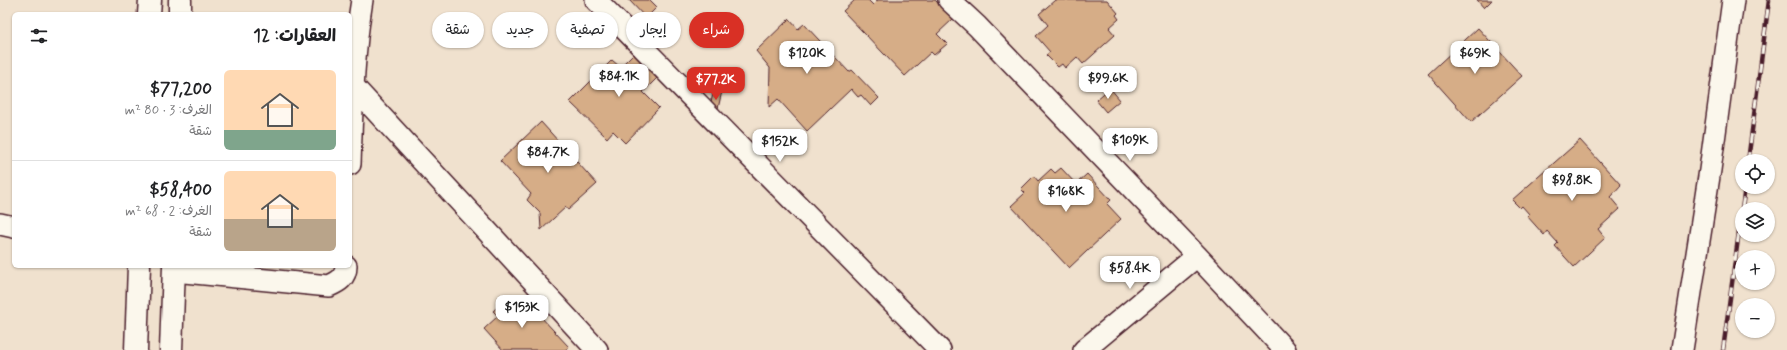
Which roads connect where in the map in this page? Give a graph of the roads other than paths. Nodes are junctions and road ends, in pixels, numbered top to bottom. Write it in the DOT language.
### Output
graph roads {
  1 [pos="150,0"];
  2 [pos="180,0"];
  3 [pos="362,0"];
  4 [pos="596,0"];
  5 [pos="949,0"];
  6 [pos="1733,0"];
  7 [pos="149,12"];
  8 [pos="180,12"];
  9 [pos="353,86"];
  10 [pos="352,112"];
  11 [pos="0,224"];
  12 [pos="12,227"];
  13 [pos="1197,256"];
  14 [pos="139,268"];
  15 [pos="174,268"];
  16 [pos="346,268"];
  17 [pos="136,350"];
  18 [pos="171,350"];
  19 [pos="597,350"];
  20 [pos="940,350"];
  21 [pos="1084,350"];
  22 [pos="1285,350"];
  23 [pos="1682,350"];
  1 -- 7 [label="highway"];
  2 -- 8 [label="highway"];
  3 -- 9 [label="street"];
  4 -- 20 [label="street"];
  5 -- 13 [label="street"];
  6 -- 23 [label="street"];
  9 -- 10 [label="street"];
  9 -- 19 [label="street"];
  11 -- 12 [label="street"];
  13 -- 21 [label="street"];
  13 -- 22 [label="street"];
  14 -- 17 [label="highway"];
  15 -- 16 [label="street"];
  15 -- 18 [label="highway"];
}
